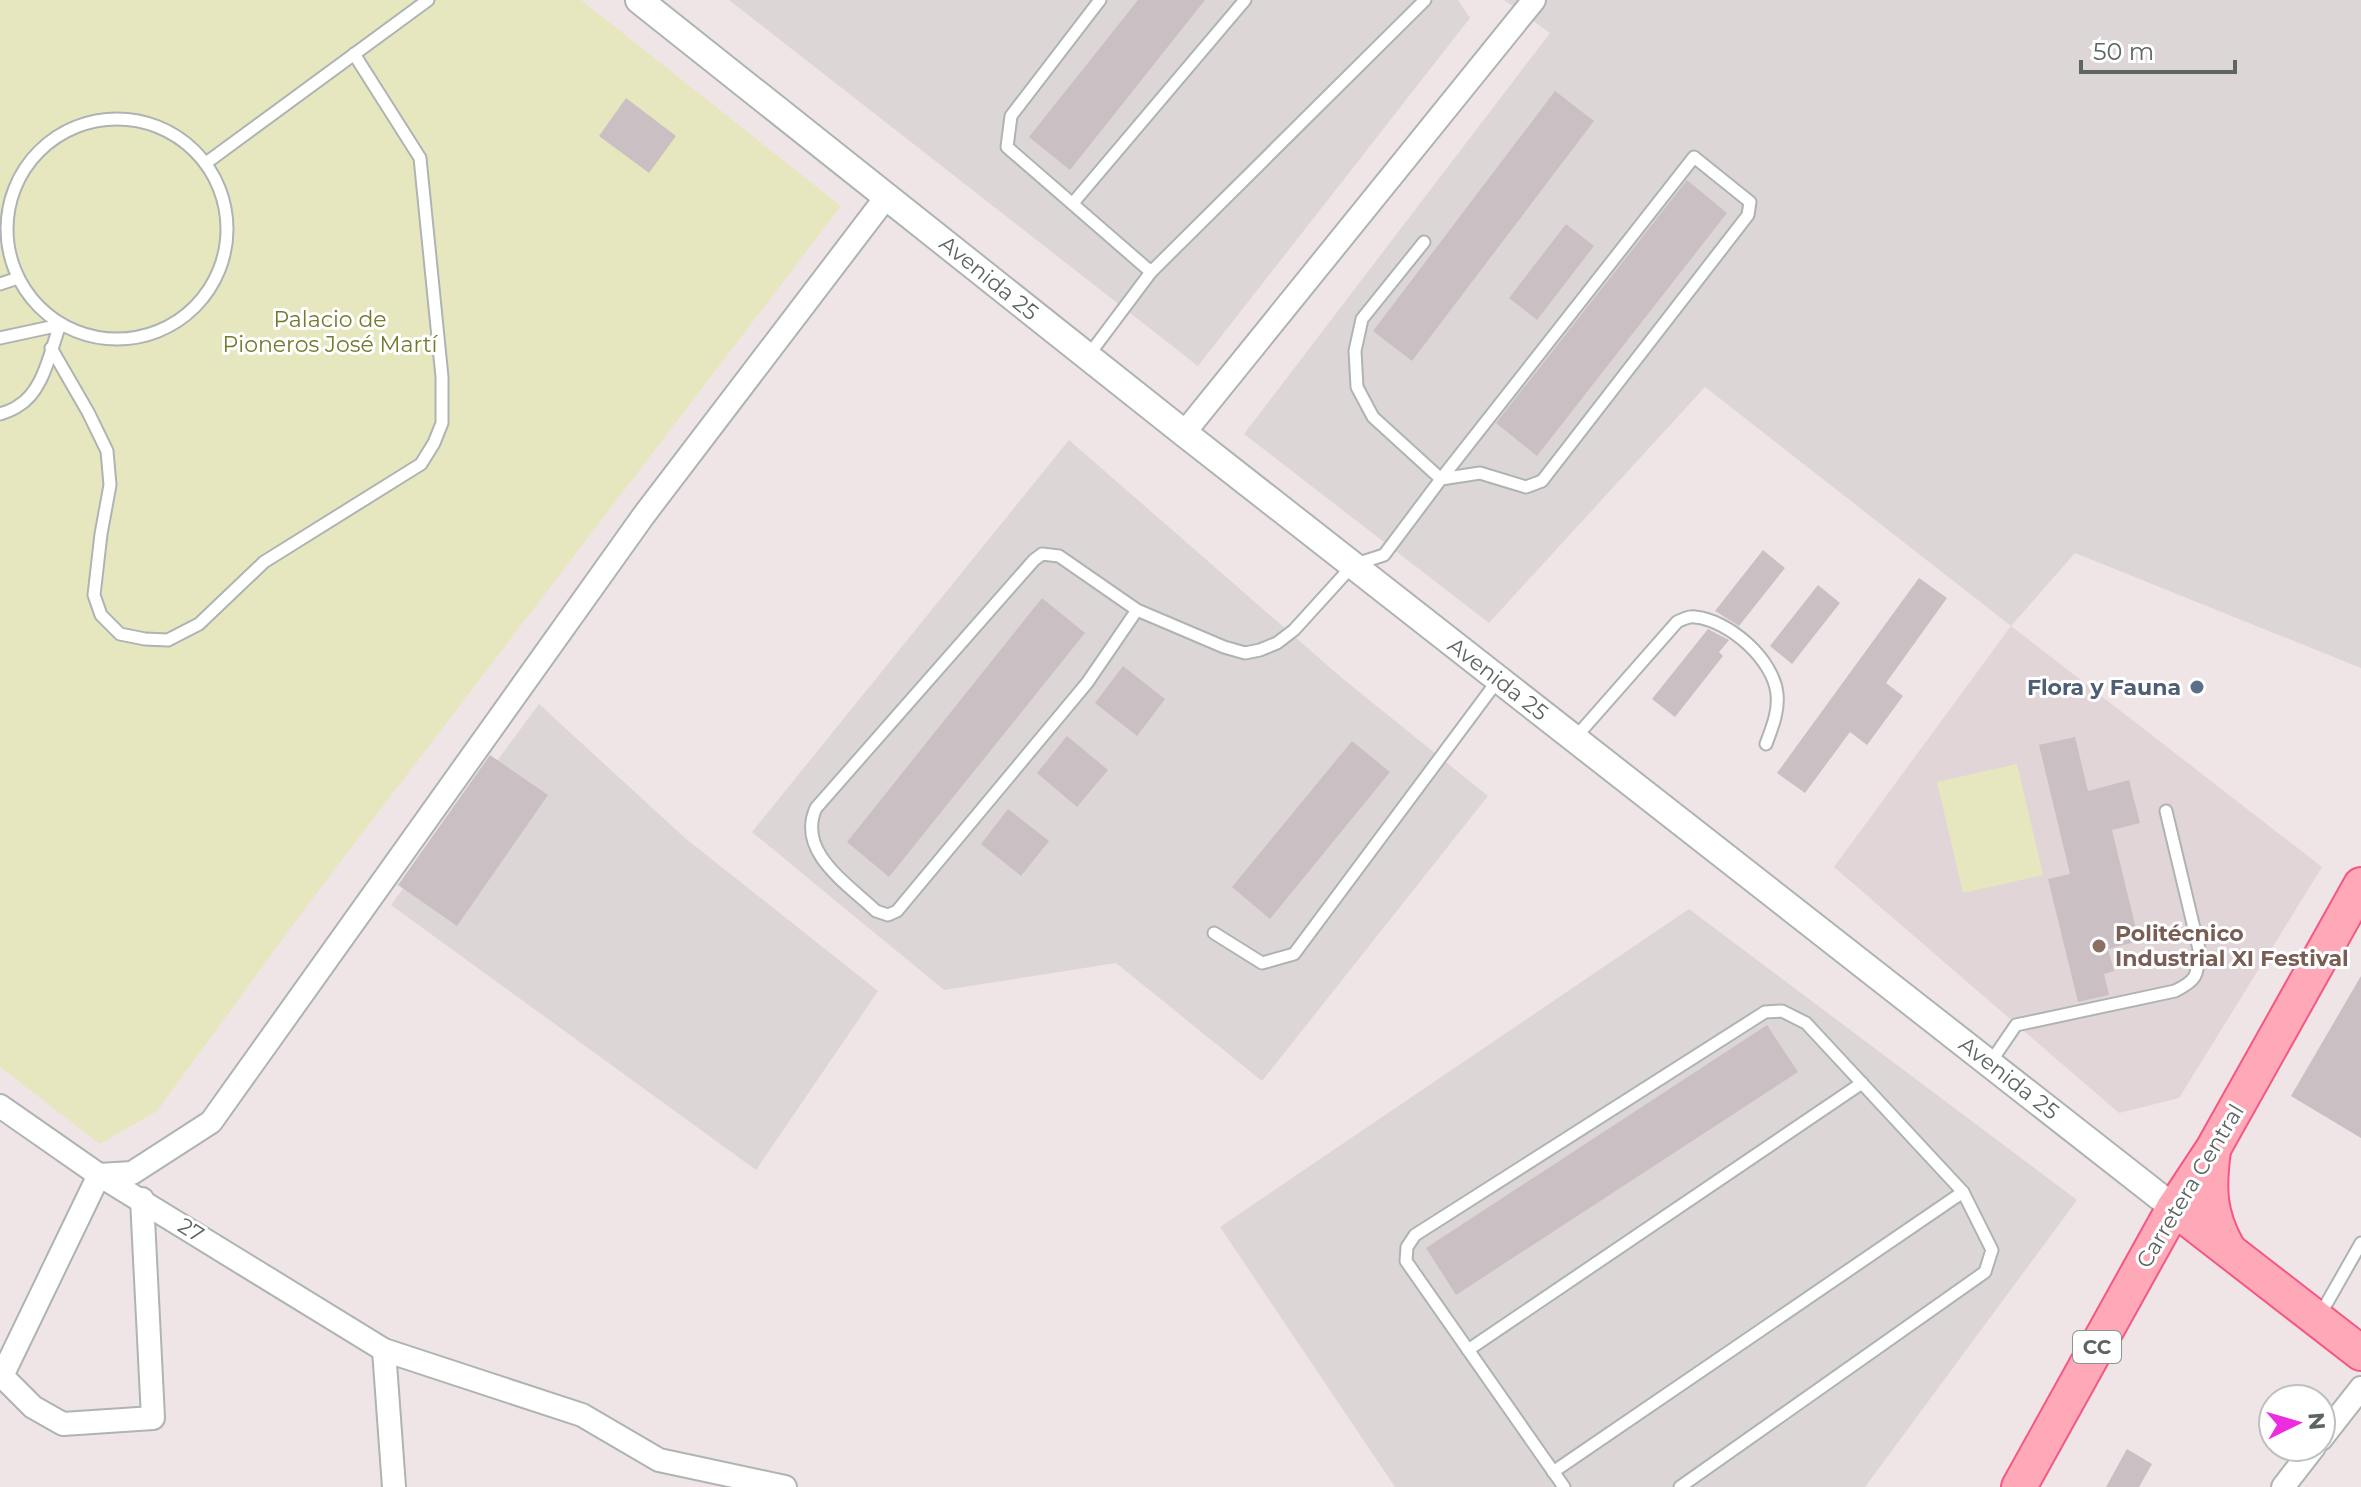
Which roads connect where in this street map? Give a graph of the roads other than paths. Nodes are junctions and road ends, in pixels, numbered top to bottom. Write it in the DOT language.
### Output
graph roads {
  1 [pos="428,0"];
  2 [pos="639,0"];
  3 [pos="1100,0"];
  4 [pos="1245,0"];
  5 [pos="1425,0"];
  6 [pos="1534,0"];
  7 [pos="354,54"];
  8 [pos="206,163"];
  9 [pos="887,196"];
  10 [pos="1073,203"];
  11 [pos="1424,242"];
  12 [pos="1151,272"];
  13 [pos="18,278"];
  14 [pos="0,284"];
  15 [pos="60,325"];
  16 [pos="0,338"];
  17 [pos="51,348"];
  18 [pos="1087,356"];
  19 [pos="0,414"];
  20 [pos="1184,433"];
  21 [pos="1441,479"];
  22 [pos="1353,565"];
  23 [pos="1137,610"];
  24 [pos="1499,679"];
  25 [pos="1575,739"];
  26 [pos="1766,744"];
  27 [pos="2166,811"];
  28 [pos="2361,885"];
  29 [pos="1214,933"];
  30 [pos="1989,1063"];
  31 [pos="1862,1083"];
  32 [pos="0,1106"];
  33 [pos="2213,1149"];
  34 [pos="99,1175"];
  35 [pos="1963,1192"];
  36 [pos="142,1199"];
  37 [pos="2174,1208"];
  38 [pos="2361,1243"];
  39 [pos="2229,1250"];
  40 [pos="2317,1319"];
  41 [pos="384,1350"];
  42 [pos="1468,1350"];
  43 [pos="2361,1353"];
  44 [pos="2361,1388"];
  45 [pos="2337,1419"];
  46 [pos="2302,1463"];
  47 [pos="1553,1472"];
  48 [pos="394,1487"];
  49 [pos="785,1487"];
  50 [pos="1564,1487"];
  51 [pos="1680,1487"];
  52 [pos="2019,1487"];
  53 [pos="2283,1487"];
  1 -- 7 [label="lane"];
  2 -- 9 [label="street, Avenida 25"];
  3 -- 10 [label="lane"];
  4 -- 10 [label="lane"];
  5 -- 12 [label="lane"];
  6 -- 20 [label="street"];
  7 -- 8 [label="lane"];
  7 -- 17 [label="lane"];
  8 -- 13 [label="lane"];
  8 -- 15 [label="lane"];
  9 -- 18 [label="street, Avenida 25"];
  9 -- 34 [label="street"];
  10 -- 12 [label="lane"];
  11 -- 21 [label="lane"];
  12 -- 18 [label="lane"];
  13 -- 14 [label="lane"];
  13 -- 15 [label="lane"];
  15 -- 16 [label="lane"];
  15 -- 17 [label="lane"];
  17 -- 19 [label="lane"];
  18 -- 20 [label="street, Avenida 25"];
  20 -- 22 [label="street, Avenida 25"];
  21 -- 21 [label="lane"];
  21 -- 22 [label="lane"];
  22 -- 23 [label="lane"];
  22 -- 24 [label="street, Avenida 25"];
  23 -- 23 [label="lane"];
  24 -- 25 [label="street, Avenida 25"];
  24 -- 29 [label="lane"];
  25 -- 26 [label="lane"];
  25 -- 30 [label="street, Avenida 25"];
  27 -- 30 [label="lane"];
  28 -- 33 [label="main road, Carretera Central / CC"];
  30 -- 37 [label="street, Avenida 25"];
  31 -- 35 [label="lane"];
  31 -- 42 [label="lane"];
  31 -- 42 [label="lane"];
  32 -- 34 [label="street, 27"];
  33 -- 37 [label="main road, Carretera Central / CC"];
  33 -- 39 [label="main road"];
  34 -- 36 [label="street, 27"];
  34 -- 36 [label="street"];
  35 -- 47 [label="lane"];
  35 -- 51 [label="lane"];
  36 -- 41 [label="street, 27"];
  37 -- 39 [label="main road, Avenida 25"];
  37 -- 52 [label="main road, Carretera Central / CC"];
  38 -- 40 [label="lane"];
  39 -- 40 [label="main road, Avenida 25"];
  40 -- 43 [label="main road, Avenida 25"];
  41 -- 48 [label="street"];
  41 -- 49 [label="street, 27"];
  42 -- 47 [label="lane"];
  44 -- 45 [label="street"];
  46 -- 53 [label="street"];
  47 -- 50 [label="lane"];
}
